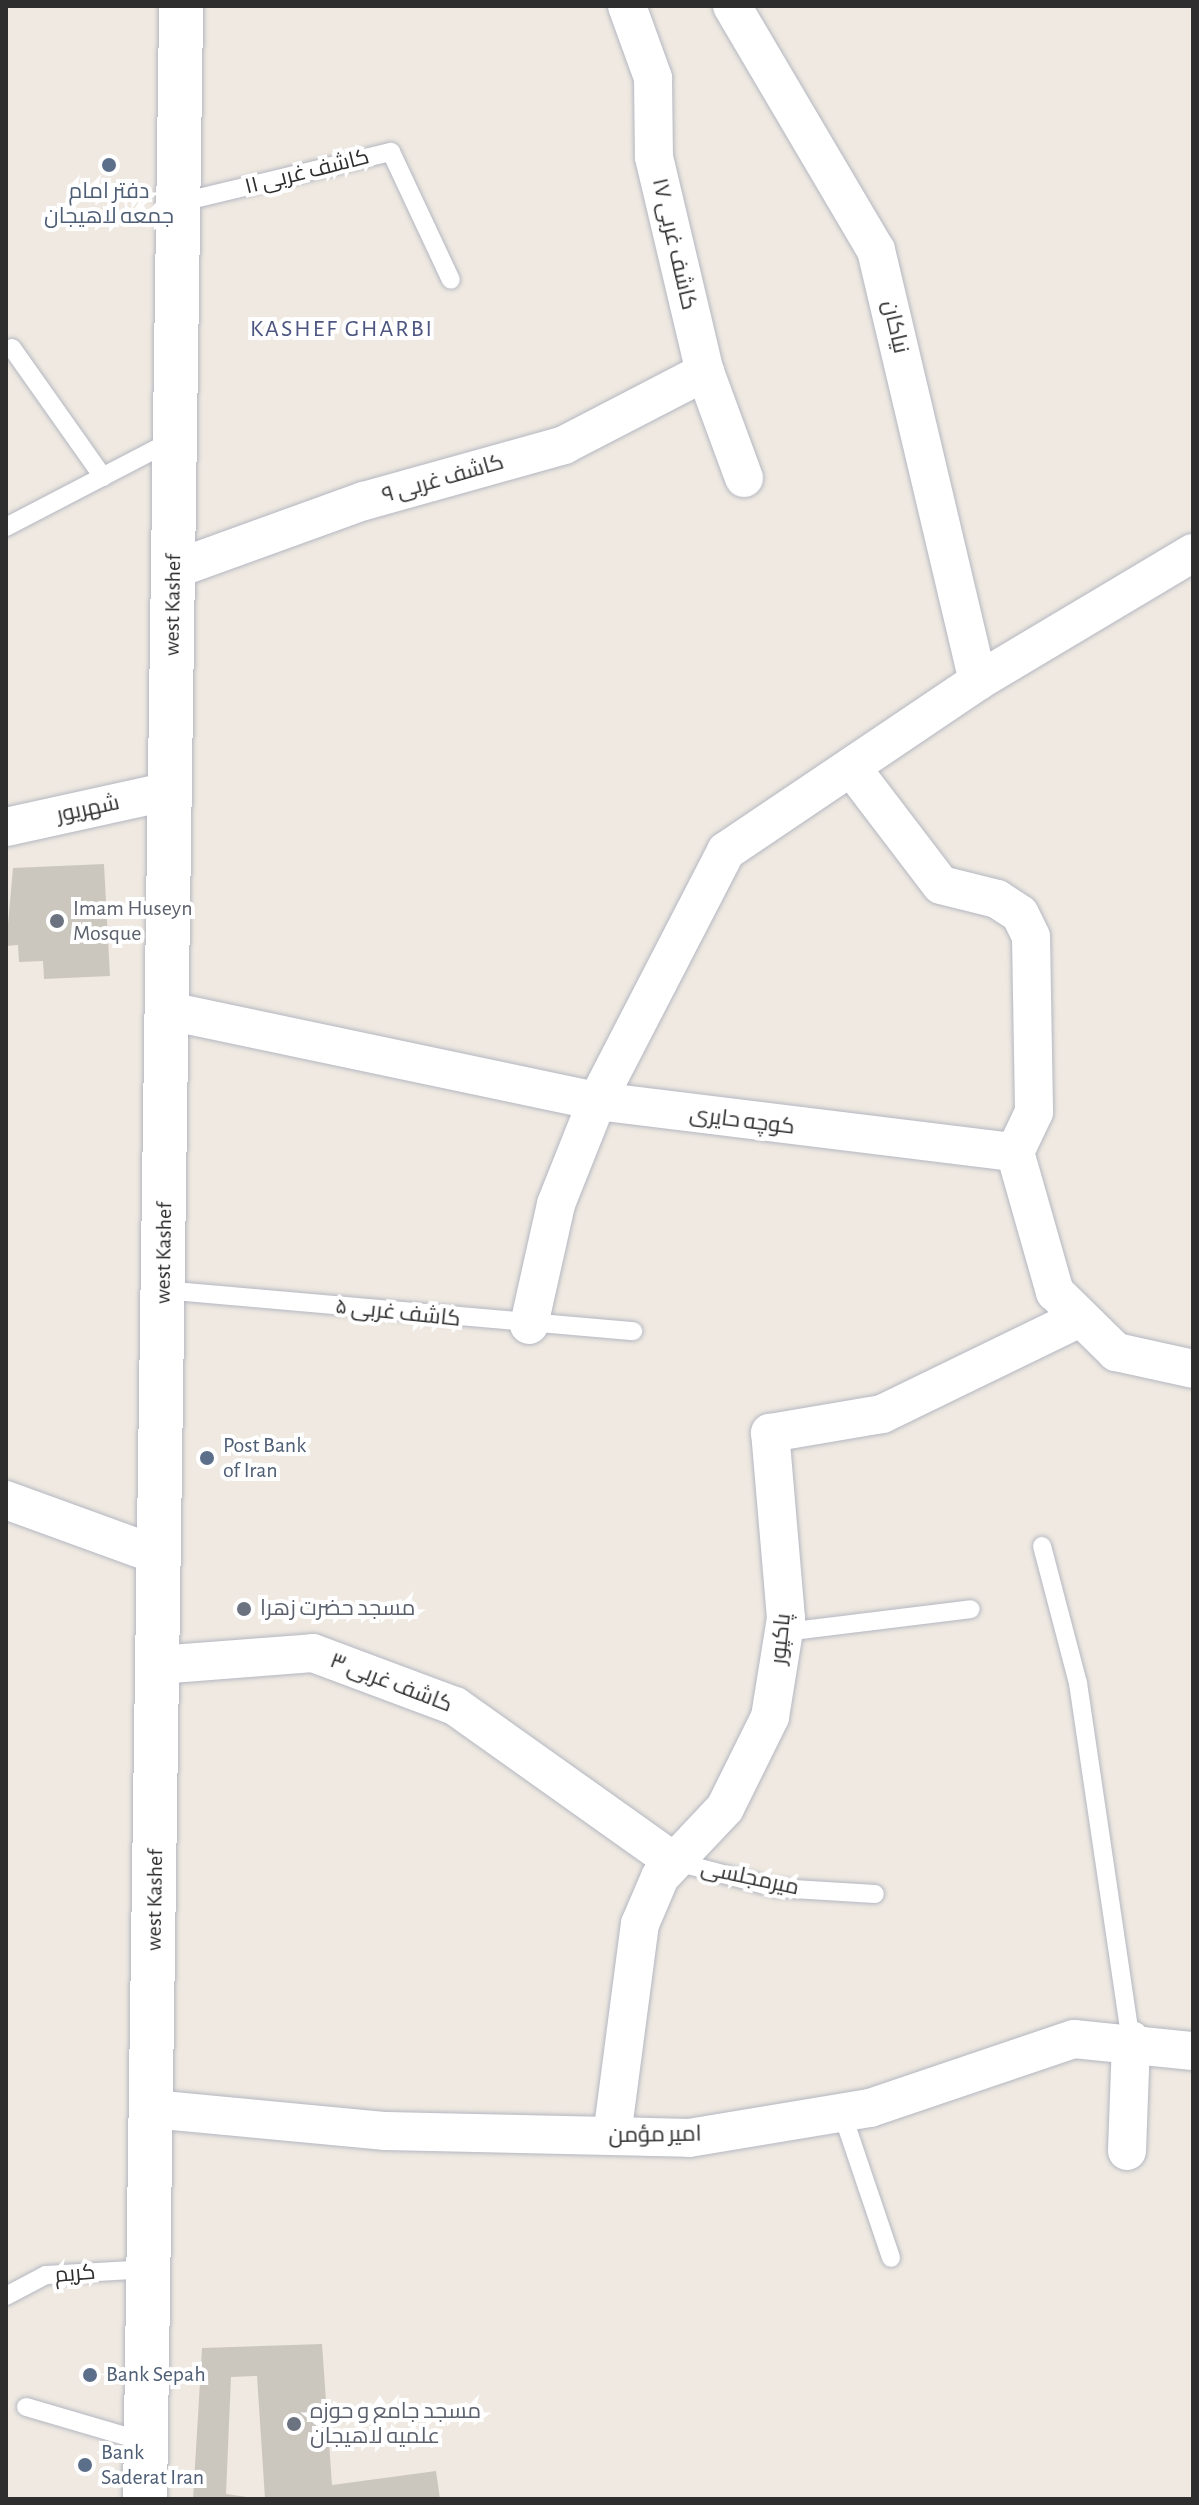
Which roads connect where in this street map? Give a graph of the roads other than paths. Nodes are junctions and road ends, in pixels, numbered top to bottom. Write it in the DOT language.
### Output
graph roads {
  1 [pos="181,6"];
  2 [pos="627,6"];
  3 [pos="732,6"];
  4 [pos="178,203"];
  5 [pos="451,280"];
  6 [pos="12,348"];
  7 [pos="705,372"];
  8 [pos="175,439"];
  9 [pos="103,477"];
  10 [pos="744,478"];
  11 [pos="6,527"];
  12 [pos="1193,553"];
  13 [pos="173,570"];
  14 [pos="978,681"];
  15 [pos="851,767"];
  16 [pos="170,791"];
  17 [pos="6,827"];
  18 [pos="169,1011"];
  19 [pos="597,1101"];
  20 [pos="1015,1152"];
  21 [pos="163,1290"];
  22 [pos="1080,1318"];
  23 [pos="529,1325"];
  24 [pos="633,1331"];
  25 [pos="1193,1369"];
  26 [pos="6,1500"];
  27 [pos="1042,1546"];
  28 [pos="160,1556"];
  29 [pos="971,1609"];
  30 [pos="785,1632"];
  31 [pos="158,1665"];
  32 [pos="673,1861"];
  33 [pos="875,1894"];
  34 [pos="1131,2040"];
  35 [pos="1193,2051"];
  36 [pos="152,2109"];
  37 [pos="842,2113"];
  38 [pos="612,2136"];
  39 [pos="1127,2151"];
  40 [pos="891,2258"];
  41 [pos="149,2269"];
  42 [pos="6,2296"];
  43 [pos="26,2407"];
  44 [pos="146,2442"];
  45 [pos="145,2499"];
  1 -- 4 [label="main road, west Kashef"];
  2 -- 7 [label="street, کاشف غربی ۱۷"];
  3 -- 14 [label="street, نیاکان"];
  4 -- 5 [label="lane, کاشف غربی ۱۱"];
  4 -- 8 [label="main road, west Kashef"];
  6 -- 9 [label="lane"];
  7 -- 10 [label="street, کاشف غربی ۱۷"];
  7 -- 13 [label="street, کاشف غربی ۹"];
  8 -- 9 [label="lane"];
  8 -- 13 [label="main road, west Kashef"];
  9 -- 11 [label="lane"];
  12 -- 14 [label="street"];
  13 -- 16 [label="main road, west Kashef"];
  14 -- 15 [label="street"];
  15 -- 19 [label="street"];
  15 -- 20 [label="street"];
  16 -- 17 [label="street, شهریور"];
  16 -- 18 [label="main road, west Kashef"];
  18 -- 19 [label="street, کوچه حایری"];
  18 -- 21 [label="main road, west Kashef"];
  19 -- 20 [label="street, کوچه حایری"];
  19 -- 23 [label="street"];
  20 -- 22 [label="street"];
  21 -- 23 [label="lane, کاشف غربی ۵"];
  21 -- 28 [label="main road, west Kashef"];
  22 -- 25 [label="street"];
  22 -- 30 [label="street, پاکپور"];
  23 -- 24 [label="lane, کاشف غربی ۵"];
  26 -- 28 [label="street"];
  27 -- 34 [label="lane"];
  28 -- 31 [label="main road, west Kashef"];
  29 -- 30 [label="lane"];
  30 -- 32 [label="street, پاکپور"];
  31 -- 32 [label="street, کاشف غربی ۳"];
  31 -- 36 [label="main road, west Kashef"];
  32 -- 33 [label="lane, میرمجلسی"];
  32 -- 38 [label="street, پاکپور"];
  34 -- 35 [label="street, امیر مؤمن"];
  34 -- 37 [label="street, امیر مؤمن"];
  34 -- 39 [label="street"];
  36 -- 38 [label="street, امیر مؤمن"];
  36 -- 41 [label="main road, west Kashef"];
  37 -- 38 [label="street, امیر مؤمن"];
  37 -- 40 [label="lane"];
  41 -- 42 [label="lane, کریم"];
  41 -- 44 [label="main road, west Kashef"];
  43 -- 44 [label="lane"];
  44 -- 45 [label="main road, west Kashef"];
}
